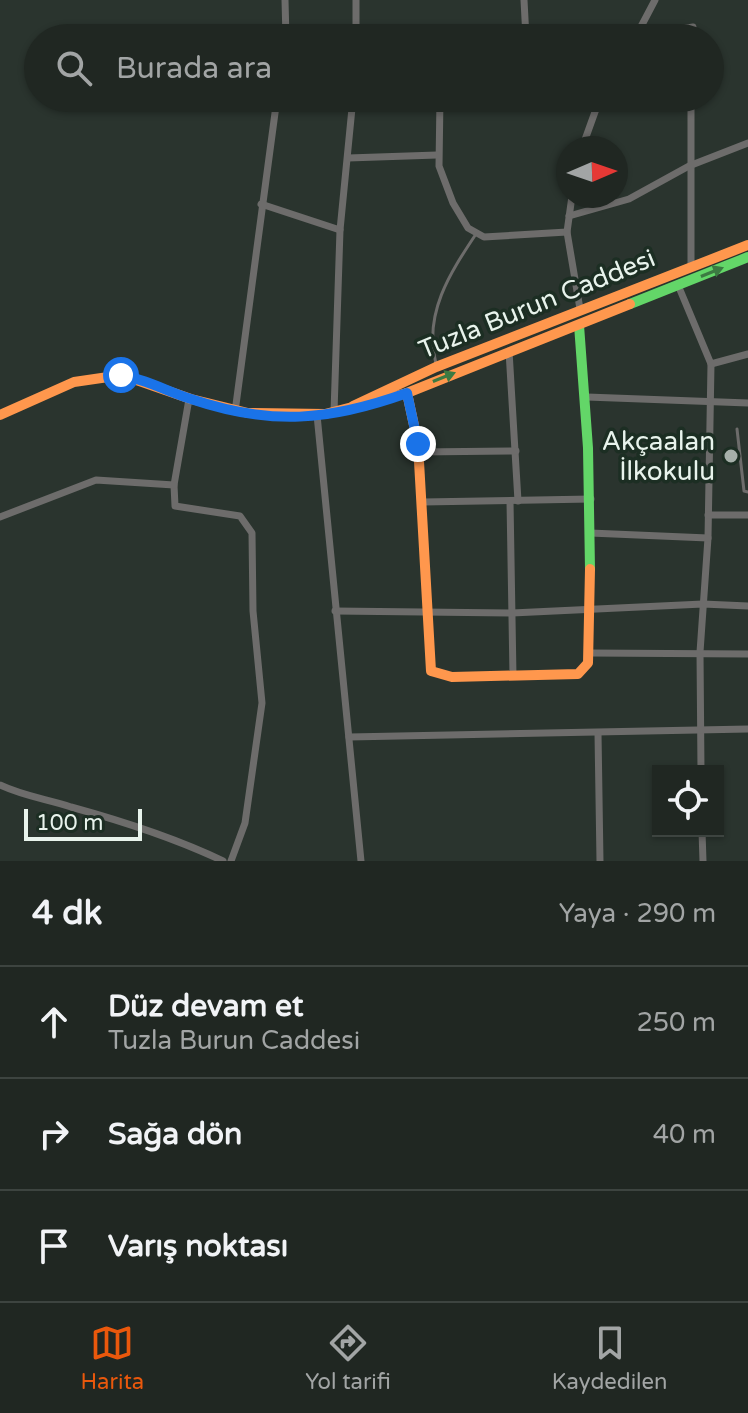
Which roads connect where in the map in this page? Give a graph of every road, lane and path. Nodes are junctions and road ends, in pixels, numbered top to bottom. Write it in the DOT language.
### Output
graph roads {
  1 [pos="285,0"];
  2 [pos="356,0"];
  3 [pos="524,0"];
  4 [pos="655,0"];
  5 [pos="286,24"];
  6 [pos="356,24"];
  7 [pos="525,24"];
  8 [pos="642,24"];
  9 [pos="275,112"];
  10 [pos="352,112"];
  11 [pos="439,112"];
  12 [pos="595,112"];
  13 [pos="691,112"];
  14 [pos="586,136"];
  15 [pos="748,143"];
  16 [pos="437,155"];
  17 [pos="348,158"];
  18 [pos="689,166"];
  19 [pos="261,204"];
  20 [pos="570,208"];
  21 [pos="569,216"];
  22 [pos="340,230"];
  23 [pos="567,232"];
  24 [pos="476,234"];
  25 [pos="748,245"];
  26 [pos="748,257"];
  27 [pos="691,267"];
  28 [pos="678,285"];
  29 [pos="580,309"];
  30 [pos="579,325"];
  31 [pos="509,351"];
  32 [pos="748,354"];
  33 [pos="711,364"];
  34 [pos="436,367"];
  35 [pos="407,393"];
  36 [pos="587,397"];
  37 [pos="189,399"];
  38 [pos="710,401"];
  39 [pos="748,403"];
  40 [pos="235,412"];
  41 [pos="339,412"];
  42 [pos="0,415"];
  43 [pos="317,415"];
  44 [pos="737,429"];
  45 [pos="516,451"];
  46 [pos="419,452"];
  47 [pos="174,485"];
  48 [pos="748,492"];
  49 [pos="591,499"];
  50 [pos="514,501"];
  51 [pos="423,502"];
  52 [pos="708,515"];
  53 [pos="748,515"];
  54 [pos="0,517"];
  55 [pos="590,533"];
  56 [pos="708,538"];
  57 [pos="703,604"];
  58 [pos="748,606"];
  59 [pos="589,608"];
  60 [pos="430,609"];
  61 [pos="335,611"];
  62 [pos="512,613"];
  63 [pos="700,652"];
  64 [pos="589,653"];
  65 [pos="748,654"];
  66 [pos="513,676"];
  67 [pos="748,729"];
  68 [pos="701,730"];
  69 [pos="598,733"];
  70 [pos="349,737"];
  71 [pos="701,765"];
  72 [pos="0,785"];
  73 [pos="702,837"];
  74 [pos="223,861"];
  75 [pos="231,861"];
  76 [pos="361,861"];
  77 [pos="600,861"];
  78 [pos="703,861"];
  1 -- 5 [label="street"];
  2 -- 6 [label="street"];
  3 -- 7 [label="street"];
  4 -- 8 [label="street"];
  9 -- 19 [label="street"];
  10 -- 17 [label="street"];
  11 -- 16 [label="street"];
  12 -- 14 [label="street"];
  13 -- 18 [label="street"];
  15 -- 18 [label="street"];
  16 -- 17 [label="street"];
  16 -- 24 [label="street"];
  17 -- 22 [label="street"];
  18 -- 21 [label="street"];
  18 -- 27 [label="street"];
  19 -- 22 [label="street"];
  19 -- 40 [label="street"];
  20 -- 21 [label="street"];
  21 -- 23 [label="street"];
  22 -- 41 [label="street"];
  23 -- 24 [label="street"];
  23 -- 29 [label="street"];
  24 -- 34 [label="lane"];
  25 -- 27 [label="main road, Tuzla Burun Caddesi"];
  28 -- 26 [label="main road, Tuzla Burun Caddesi, one-way"];
  27 -- 29 [label="main road, Tuzla Burun Caddesi"];
  28 -- 30 [label="main road, Tuzla Burun Caddesi"];
  28 -- 33 [label="street"];
  29 -- 34 [label="main road, Tuzla Burun Caddesi"];
  30 -- 31 [label="main road, Tuzla Burun Caddesi"];
  30 -- 36 [label="main road"];
  35 -- 31 [label="main road, Tuzla Burun Caddesi, one-way"];
  31 -- 45 [label="street"];
  32 -- 33 [label="street"];
  33 -- 38 [label="street"];
  34 -- 41 [label="main road, Tuzla Burun Caddesi"];
  35 -- 41 [label="main road, Tuzla Burun Caddesi"];
  35 -- 46 [label="main road"];
  36 -- 38 [label="street"];
  36 -- 49 [label="main road"];
  37 -- 40 [label="main road, Tuzla Burun Caddesi"];
  37 -- 42 [label="main road, Tuzla Burun Caddesi"];
  37 -- 47 [label="street"];
  38 -- 39 [label="street"];
  38 -- 52 [label="street"];
  40 -- 43 [label="main road, Tuzla Burun Caddesi"];
  41 -- 43 [label="main road, Tuzla Burun Caddesi"];
  43 -- 61 [label="street"];
  44 -- 48 [label="lane"];
  45 -- 46 [label="street"];
  45 -- 50 [label="street"];
  46 -- 51 [label="main road"];
  47 -- 54 [label="street"];
  47 -- 75 [label="street"];
  49 -- 50 [label="street"];
  49 -- 55 [label="main road"];
  50 -- 51 [label="street"];
  50 -- 62 [label="street"];
  51 -- 60 [label="main road"];
  52 -- 53 [label="street"];
  52 -- 56 [label="street"];
  55 -- 56 [label="street"];
  55 -- 59 [label="main road"];
  56 -- 57 [label="street"];
  57 -- 58 [label="street"];
  57 -- 59 [label="street"];
  57 -- 63 [label="street"];
  59 -- 62 [label="street"];
  59 -- 64 [label="main road"];
  60 -- 61 [label="street"];
  60 -- 62 [label="street"];
  60 -- 66 [label="main road"];
  61 -- 70 [label="street"];
  62 -- 66 [label="street"];
  63 -- 64 [label="street"];
  63 -- 65 [label="street"];
  63 -- 68 [label="street"];
  64 -- 66 [label="main road"];
  67 -- 68 [label="street"];
  68 -- 69 [label="street"];
  68 -- 71 [label="street"];
  69 -- 70 [label="street"];
  69 -- 77 [label="street"];
  70 -- 76 [label="street"];
  72 -- 74 [label="street"];
  73 -- 78 [label="street"];
}
